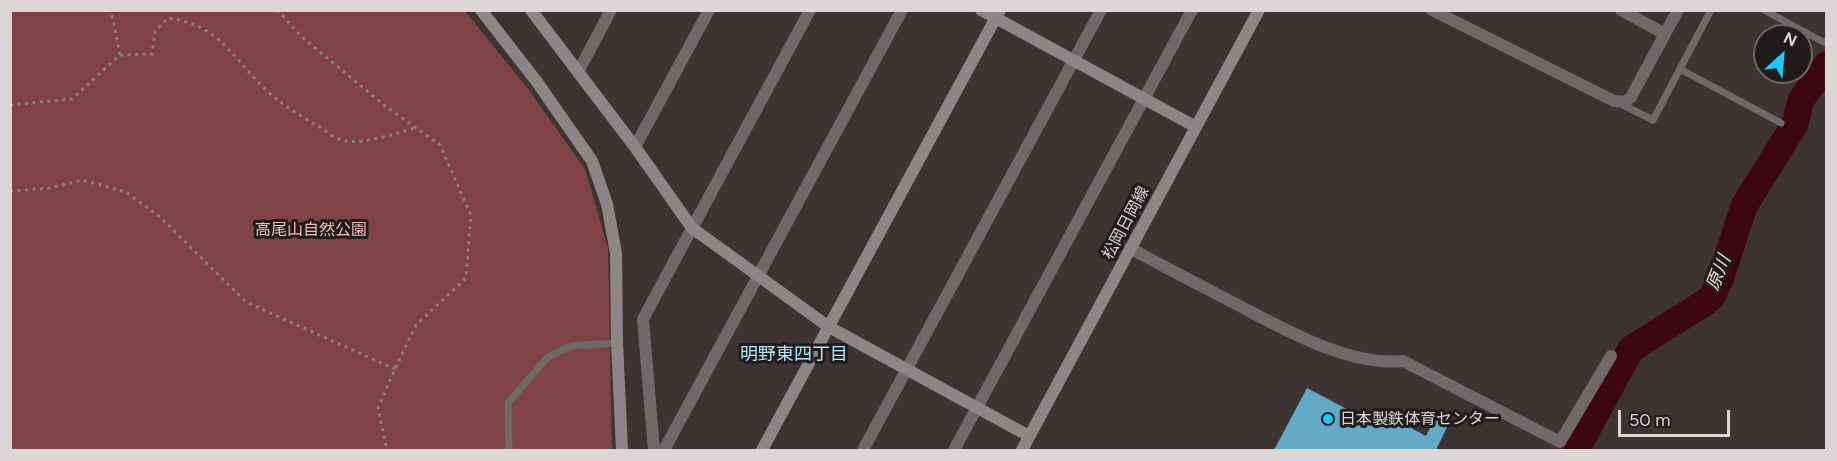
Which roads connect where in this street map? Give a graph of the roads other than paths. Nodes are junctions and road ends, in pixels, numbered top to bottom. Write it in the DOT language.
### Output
graph roads {
  1 [pos="481,10"];
  2 [pos="531,10"];
  3 [pos="611,10"];
  4 [pos="709,10"];
  5 [pos="810,10"];
  6 [pos="902,10"];
  7 [pos="981,10"];
  8 [pos="1101,10"];
  9 [pos="1192,10"];
  10 [pos="1259,10"];
  11 [pos="1432,10"];
  12 [pos="1621,10"];
  13 [pos="1678,10"];
  14 [pos="1711,10"];
  15 [pos="1764,10"];
  16 [pos="998,15"];
  17 [pos="1665,34"];
  18 [pos="1825,43"];
  19 [pos="1074,61"];
  20 [pos="1680,69"];
  21 [pos="578,72"];
  22 [pos="1144,99"];
  23 [pos="1614,101"];
  24 [pos="1781,123"];
  25 [pos="1197,126"];
  26 [pos="635,147"];
  27 [pos="692,228"];
  28 [pos="1130,248"];
  29 [pos="758,277"];
  30 [pos="829,327"];
  31 [pos="617,344"];
  32 [pos="1611,356"];
  33 [pos="906,370"];
  34 [pos="977,408"];
  35 [pos="1029,436"];
  36 [pos="509,450"];
  37 [pos="622,450"];
  38 [pos="654,450"];
  39 [pos="664,450"];
  40 [pos="762,450"];
  41 [pos="863,450"];
  42 [pos="954,450"];
  43 [pos="1022,450"];
  1 -- 31 [label="street"];
  2 -- 21 [label="street"];
  3 -- 21 [label="street"];
  4 -- 26 [label="street"];
  5 -- 27 [label="street"];
  6 -- 29 [label="street"];
  7 -- 16 [label="street"];
  8 -- 19 [label="street"];
  9 -- 22 [label="street"];
  10 -- 25 [label="street, 松岡日岡線"];
  11 -- 23 [label="street"];
  12 -- 17 [label="street"];
  13 -- 17 [label="street"];
  14 -- 20 [label="lane"];
  15 -- 18 [label="lane"];
  16 -- 19 [label="street"];
  16 -- 30 [label="street"];
  17 -- 23 [label="street"];
  19 -- 22 [label="street"];
  19 -- 33 [label="street"];
  20 -- 23 [label="lane"];
  20 -- 24 [label="lane"];
  21 -- 26 [label="street"];
  22 -- 25 [label="street"];
  22 -- 34 [label="street"];
  25 -- 28 [label="street, 松岡日岡線"];
  26 -- 27 [label="street"];
  27 -- 29 [label="street"];
  27 -- 38 [label="street"];
  28 -- 32 [label="street"];
  28 -- 35 [label="street, 松岡日岡線"];
  29 -- 30 [label="street"];
  29 -- 39 [label="street"];
  30 -- 33 [label="street"];
  30 -- 40 [label="street"];
  31 -- 36 [label="lane"];
  31 -- 37 [label="street"];
  33 -- 34 [label="street"];
  33 -- 41 [label="street"];
  34 -- 35 [label="street"];
  34 -- 42 [label="street"];
  35 -- 43 [label="street, 松岡日岡線"];
}
